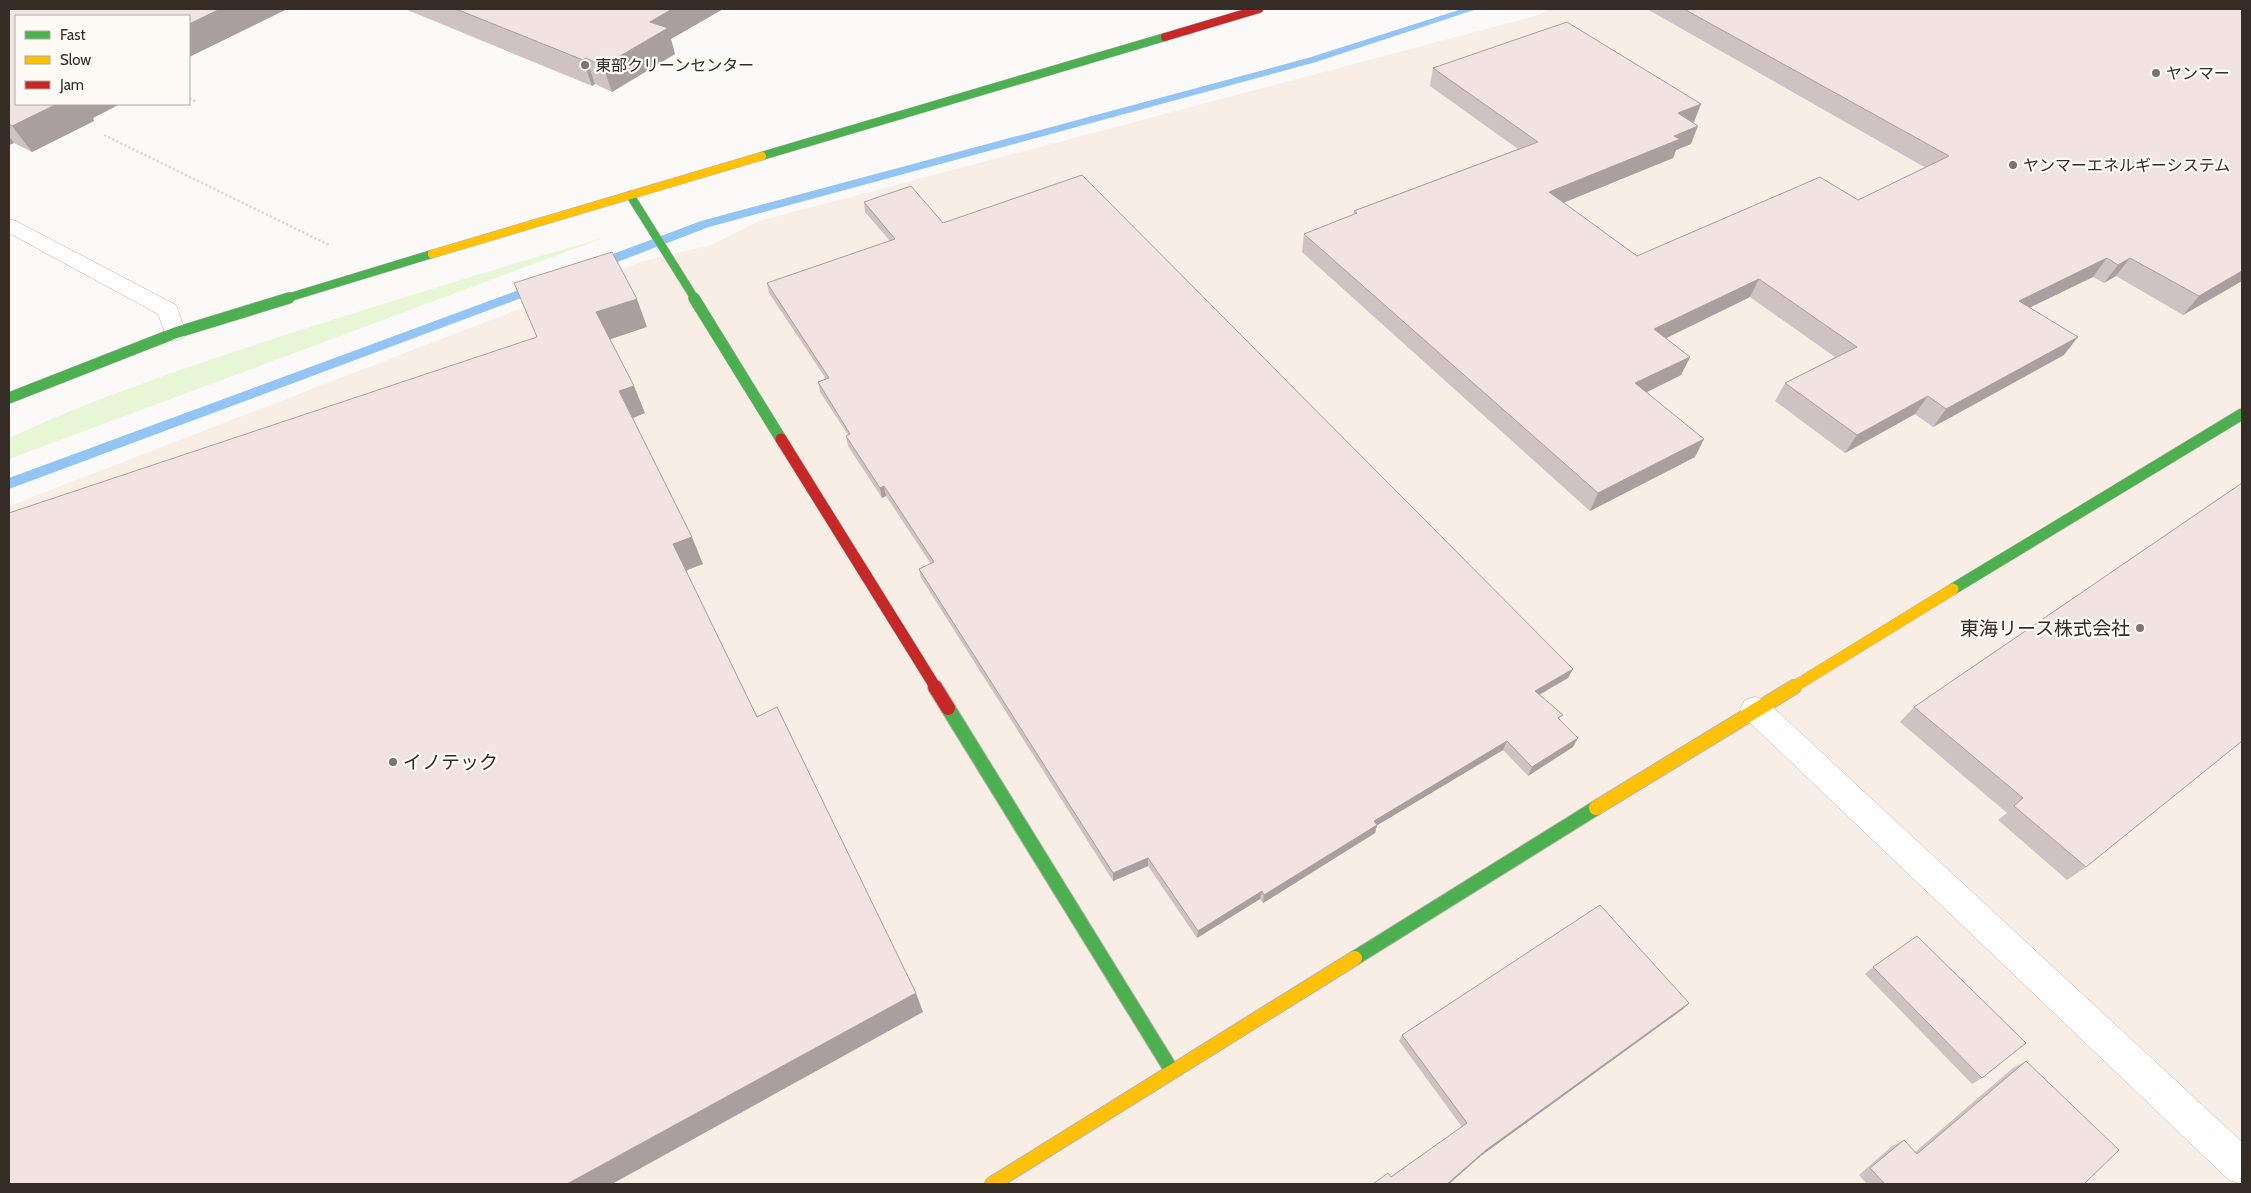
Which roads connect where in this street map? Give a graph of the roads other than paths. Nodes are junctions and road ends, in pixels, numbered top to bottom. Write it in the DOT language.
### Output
graph roads {
  1 [pos="1259,9"];
  2 [pos="630,195"];
  3 [pos="9,225"];
  4 [pos="175,333"];
  5 [pos="9,398"];
  6 [pos="2242,414"];
  7 [pos="1755,709"];
  8 [pos="1172,1071"];
  9 [pos="2242,1167"];
  10 [pos="992,1184"];
  1 -- 2 [label="street"];
  2 -- 4 [label="street"];
  2 -- 8 [label="street"];
  3 -- 4 [label="street"];
  4 -- 5 [label="street"];
  6 -- 7 [label="street"];
  7 -- 8 [label="street"];
  7 -- 9 [label="street"];
  8 -- 10 [label="street"];
}
